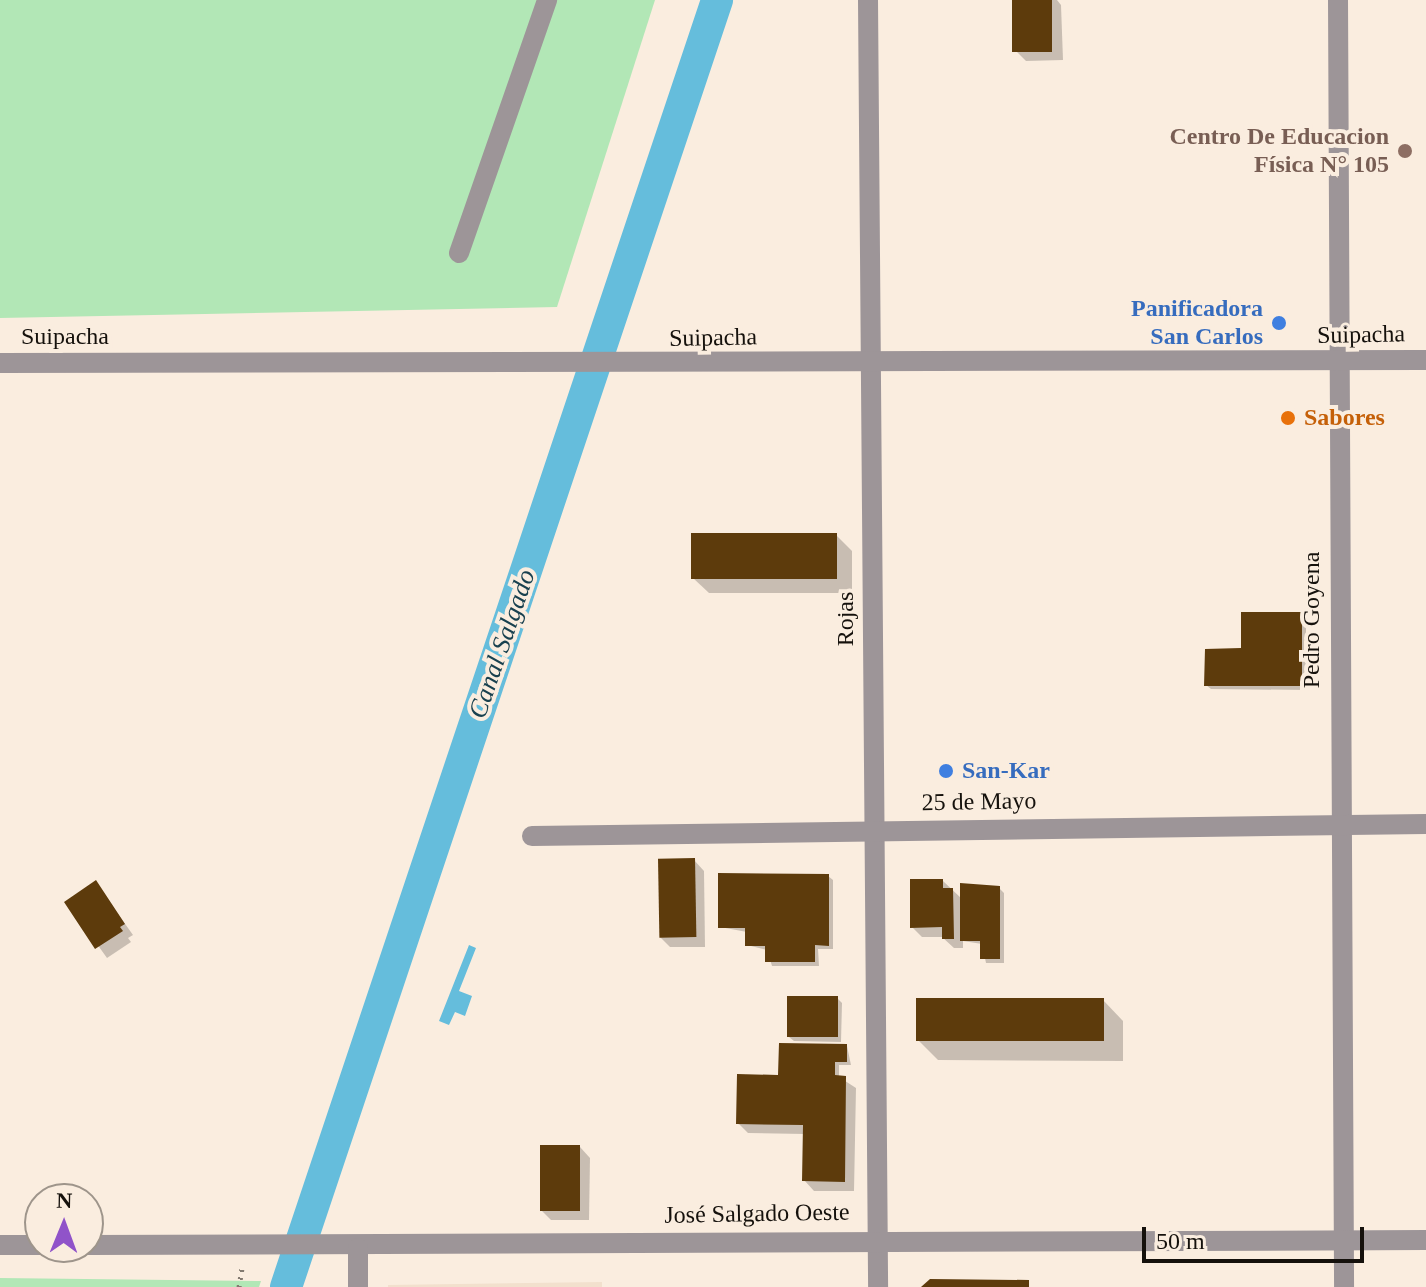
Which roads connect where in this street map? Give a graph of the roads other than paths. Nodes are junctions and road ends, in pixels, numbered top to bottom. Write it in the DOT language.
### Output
graph roads {
  1 [pos="547,0"];
  2 [pos="868,0"];
  3 [pos="1338,0"];
  4 [pos="459,253"];
  5 [pos="1426,360"];
  6 [pos="1339,361"];
  7 [pos="871,362"];
  8 [pos="0,363"];
  9 [pos="1426,824"];
  10 [pos="1338,825"];
  11 [pos="873,829"];
  12 [pos="532,836"];
  13 [pos="878,1238"];
  14 [pos="1344,1240"];
  15 [pos="1426,1240"];
  16 [pos="0,1245"];
  17 [pos="24,1245"];
  18 [pos="104,1245"];
  19 [pos="358,1248"];
  20 [pos="358,1287"];
  21 [pos="878,1287"];
  22 [pos="1344,1287"];
  1 -- 4 [label="street"];
  2 -- 7 [label="street, Rojas"];
  3 -- 6 [label="street, Pedro Goyena"];
  5 -- 6 [label="street, Suipacha"];
  6 -- 7 [label="street, Suipacha"];
  6 -- 10 [label="street, Pedro Goyena"];
  7 -- 8 [label="street, Suipacha"];
  7 -- 11 [label="street, Rojas"];
  9 -- 10 [label="street, 25 de Mayo"];
  10 -- 11 [label="street, 25 de Mayo"];
  10 -- 14 [label="street, Pedro Goyena"];
  11 -- 12 [label="street, 25 de Mayo"];
  11 -- 13 [label="street, Rojas"];
  13 -- 14 [label="street, José Salgado Oeste"];
  13 -- 19 [label="street, José Salgado Oeste"];
  13 -- 21 [label="street, Rojas"];
  14 -- 15 [label="street, José Salgado Oeste"];
  14 -- 22 [label="street, Pedro Goyena"];
  16 -- 17 [label="street"];
  18 -- 19 [label="street, José Salgado Oeste"];
  19 -- 20 [label="street"];
}
